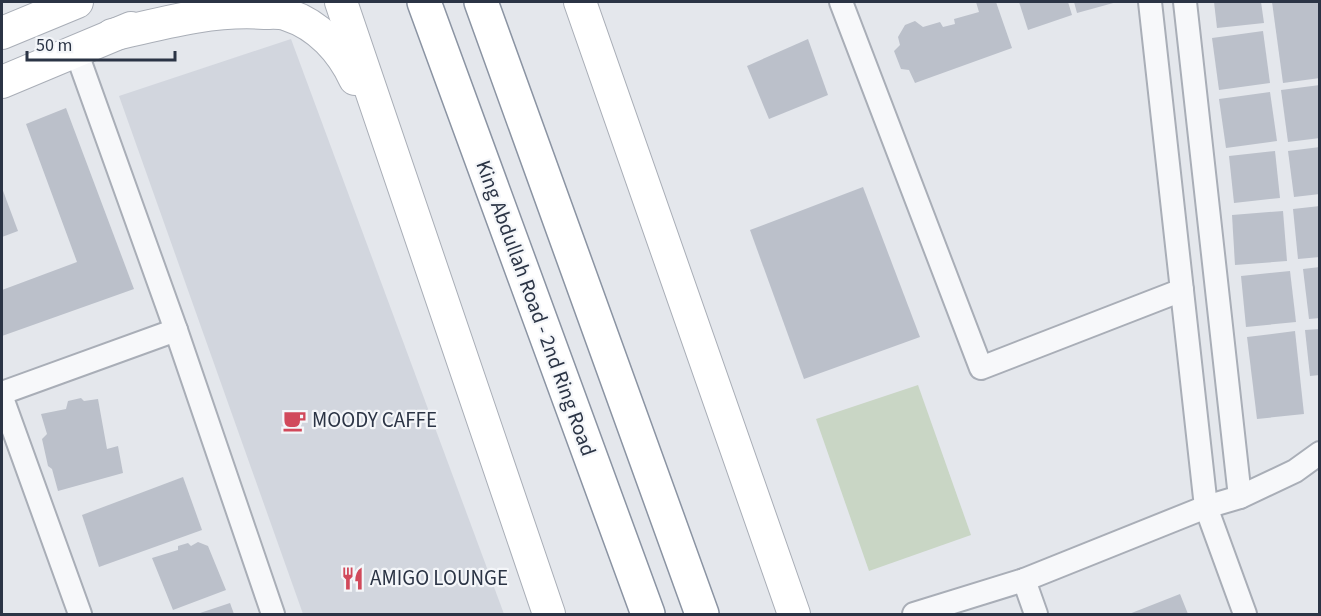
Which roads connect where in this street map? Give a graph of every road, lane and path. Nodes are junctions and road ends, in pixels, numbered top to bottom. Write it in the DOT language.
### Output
graph roads {
  1 [pos="77,2"];
  2 [pos="193,2"];
  3 [pos="340,2"];
  4 [pos="424,2"];
  5 [pos="481,2"];
  6 [pos="580,2"];
  7 [pos="841,2"];
  8 [pos="1150,2"];
  9 [pos="1185,2"];
  10 [pos="2,33"];
  11 [pos="112,35"];
  12 [pos="76,51"];
  13 [pos="2,82"];
  14 [pos="396,165"];
  15 [pos="1182,290"];
  16 [pos="176,330"];
  17 [pos="2,393"];
  18 [pos="2,398"];
  19 [pos="1320,453"];
  20 [pos="1240,497"];
  21 [pos="1206,507"];
  22 [pos="1024,580"];
  23 [pos="80,615"];
  24 [pos="273,615"];
  25 [pos="549,615"];
  26 [pos="648,615"];
  27 [pos="702,615"];
  28 [pos="794,615"];
  29 [pos="914,615"];
  30 [pos="1036,615"];
  31 [pos="1245,615"];
  1 -- 10 [label="main road"];
  2 -- 11 [label="main road"];
  3 -- 14 [label="main road"];
  4 -- 26 [label="highway, King Abdullah Road - 2nd Ring Road"];
  5 -- 27 [label="highway"];
  6 -- 28 [label="main road"];
  7 -- 15 [label="street"];
  8 -- 15 [label="street"];
  9 -- 20 [label="street"];
  11 -- 12 [label="main road"];
  11 -- 14 [label="main road"];
  12 -- 13 [label="main road"];
  12 -- 16 [label="street"];
  14 -- 25 [label="main road"];
  15 -- 21 [label="street"];
  16 -- 17 [label="street"];
  16 -- 24 [label="street"];
  18 -- 23 [label="street"];
  19 -- 20 [label="street"];
  20 -- 21 [label="street"];
  21 -- 22 [label="street"];
  21 -- 31 [label="street"];
  22 -- 29 [label="street"];
  22 -- 30 [label="street"];
}
